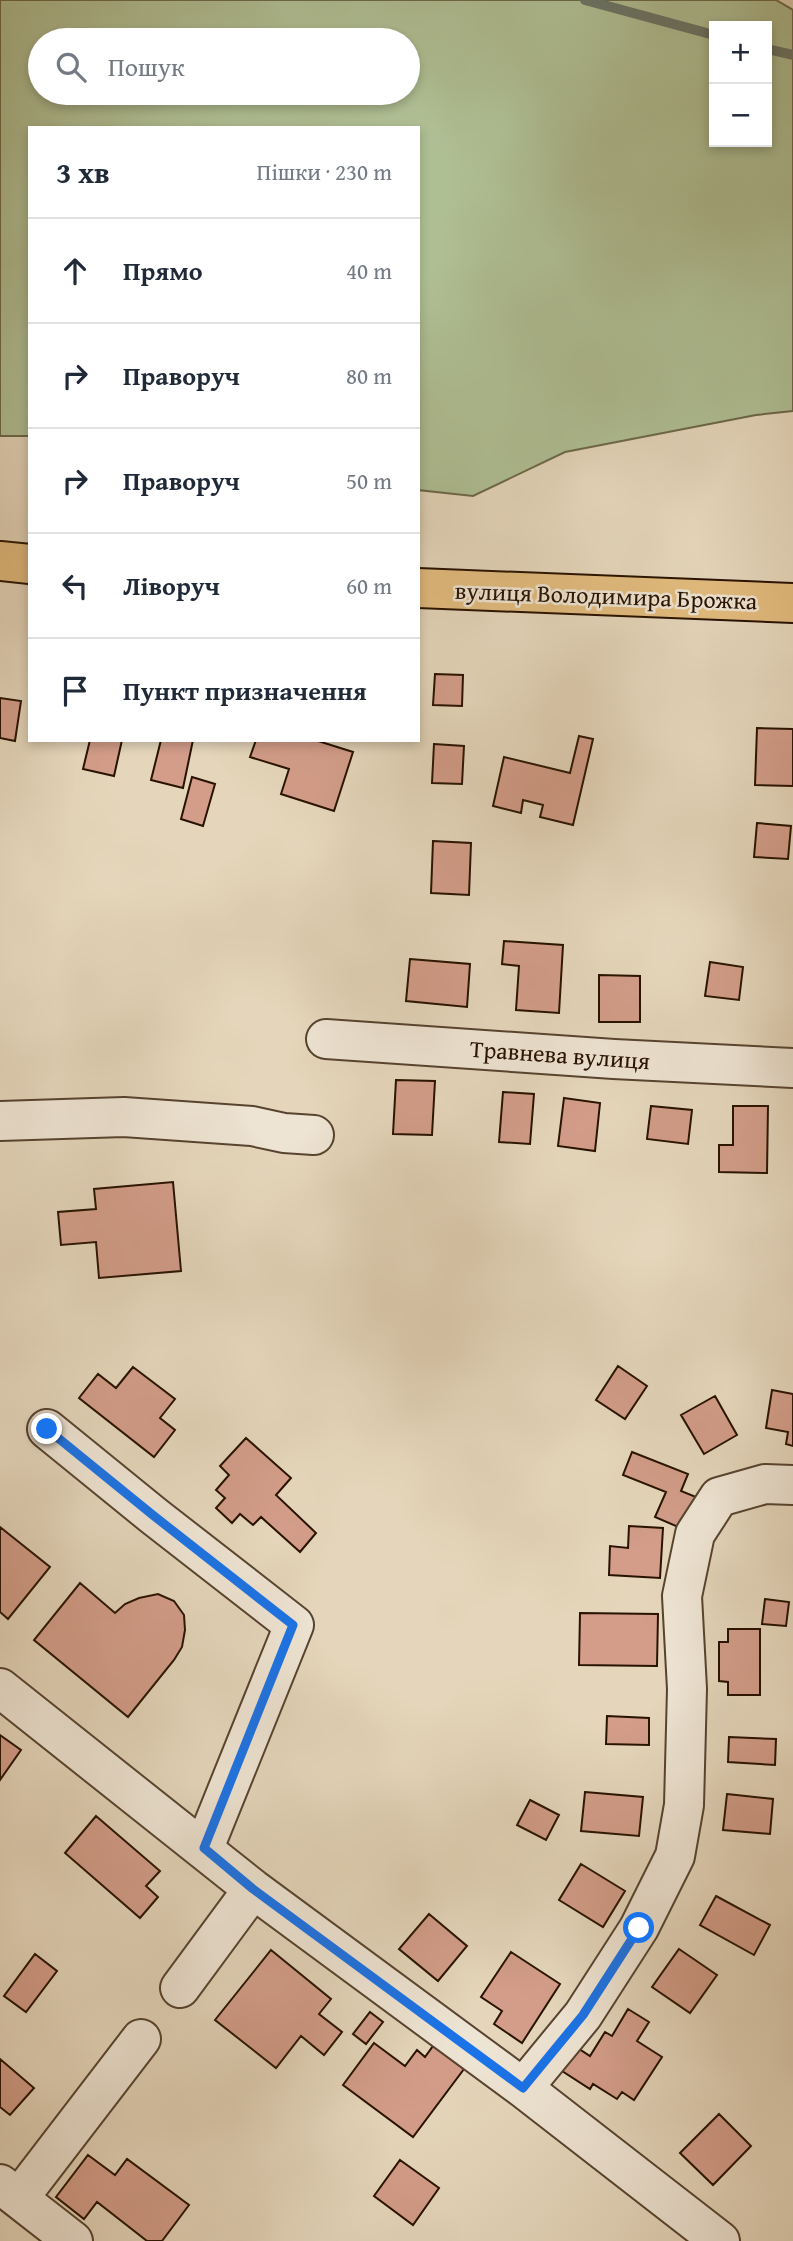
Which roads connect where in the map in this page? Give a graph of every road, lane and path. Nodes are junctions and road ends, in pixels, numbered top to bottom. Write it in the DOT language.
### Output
graph roads {
  1 [pos="0,561"];
  2 [pos="28,564"];
  3 [pos="420,588"];
  4 [pos="793,604"];
  5 [pos="326,1039"];
  6 [pos="793,1068"];
  7 [pos="0,1121"];
  8 [pos="314,1135"];
  9 [pos="47,1429"];
  10 [pos="793,1485"];
  11 [pos="0,1688"];
  12 [pos="204,1848"];
  13 [pos="253,1889"];
  14 [pos="180,1987"];
  15 [pos="141,2039"];
  16 [pos="523,2088"];
  17 [pos="9,2191"];
  18 [pos="73,2241"];
  19 [pos="720,2241"];
  1 -- 2 [label="main road"];
  3 -- 4 [label="main road, вулиця Володимира Брожка"];
  5 -- 6 [label="street, Травнева вулиця"];
  7 -- 8 [label="street"];
  9 -- 12 [label="street"];
  10 -- 16 [label="street"];
  11 -- 12 [label="street"];
  12 -- 13 [label="street"];
  13 -- 14 [label="street"];
  13 -- 16 [label="street"];
  15 -- 17 [label="street"];
  16 -- 19 [label="street"];
  17 -- 18 [label="street"];
}
